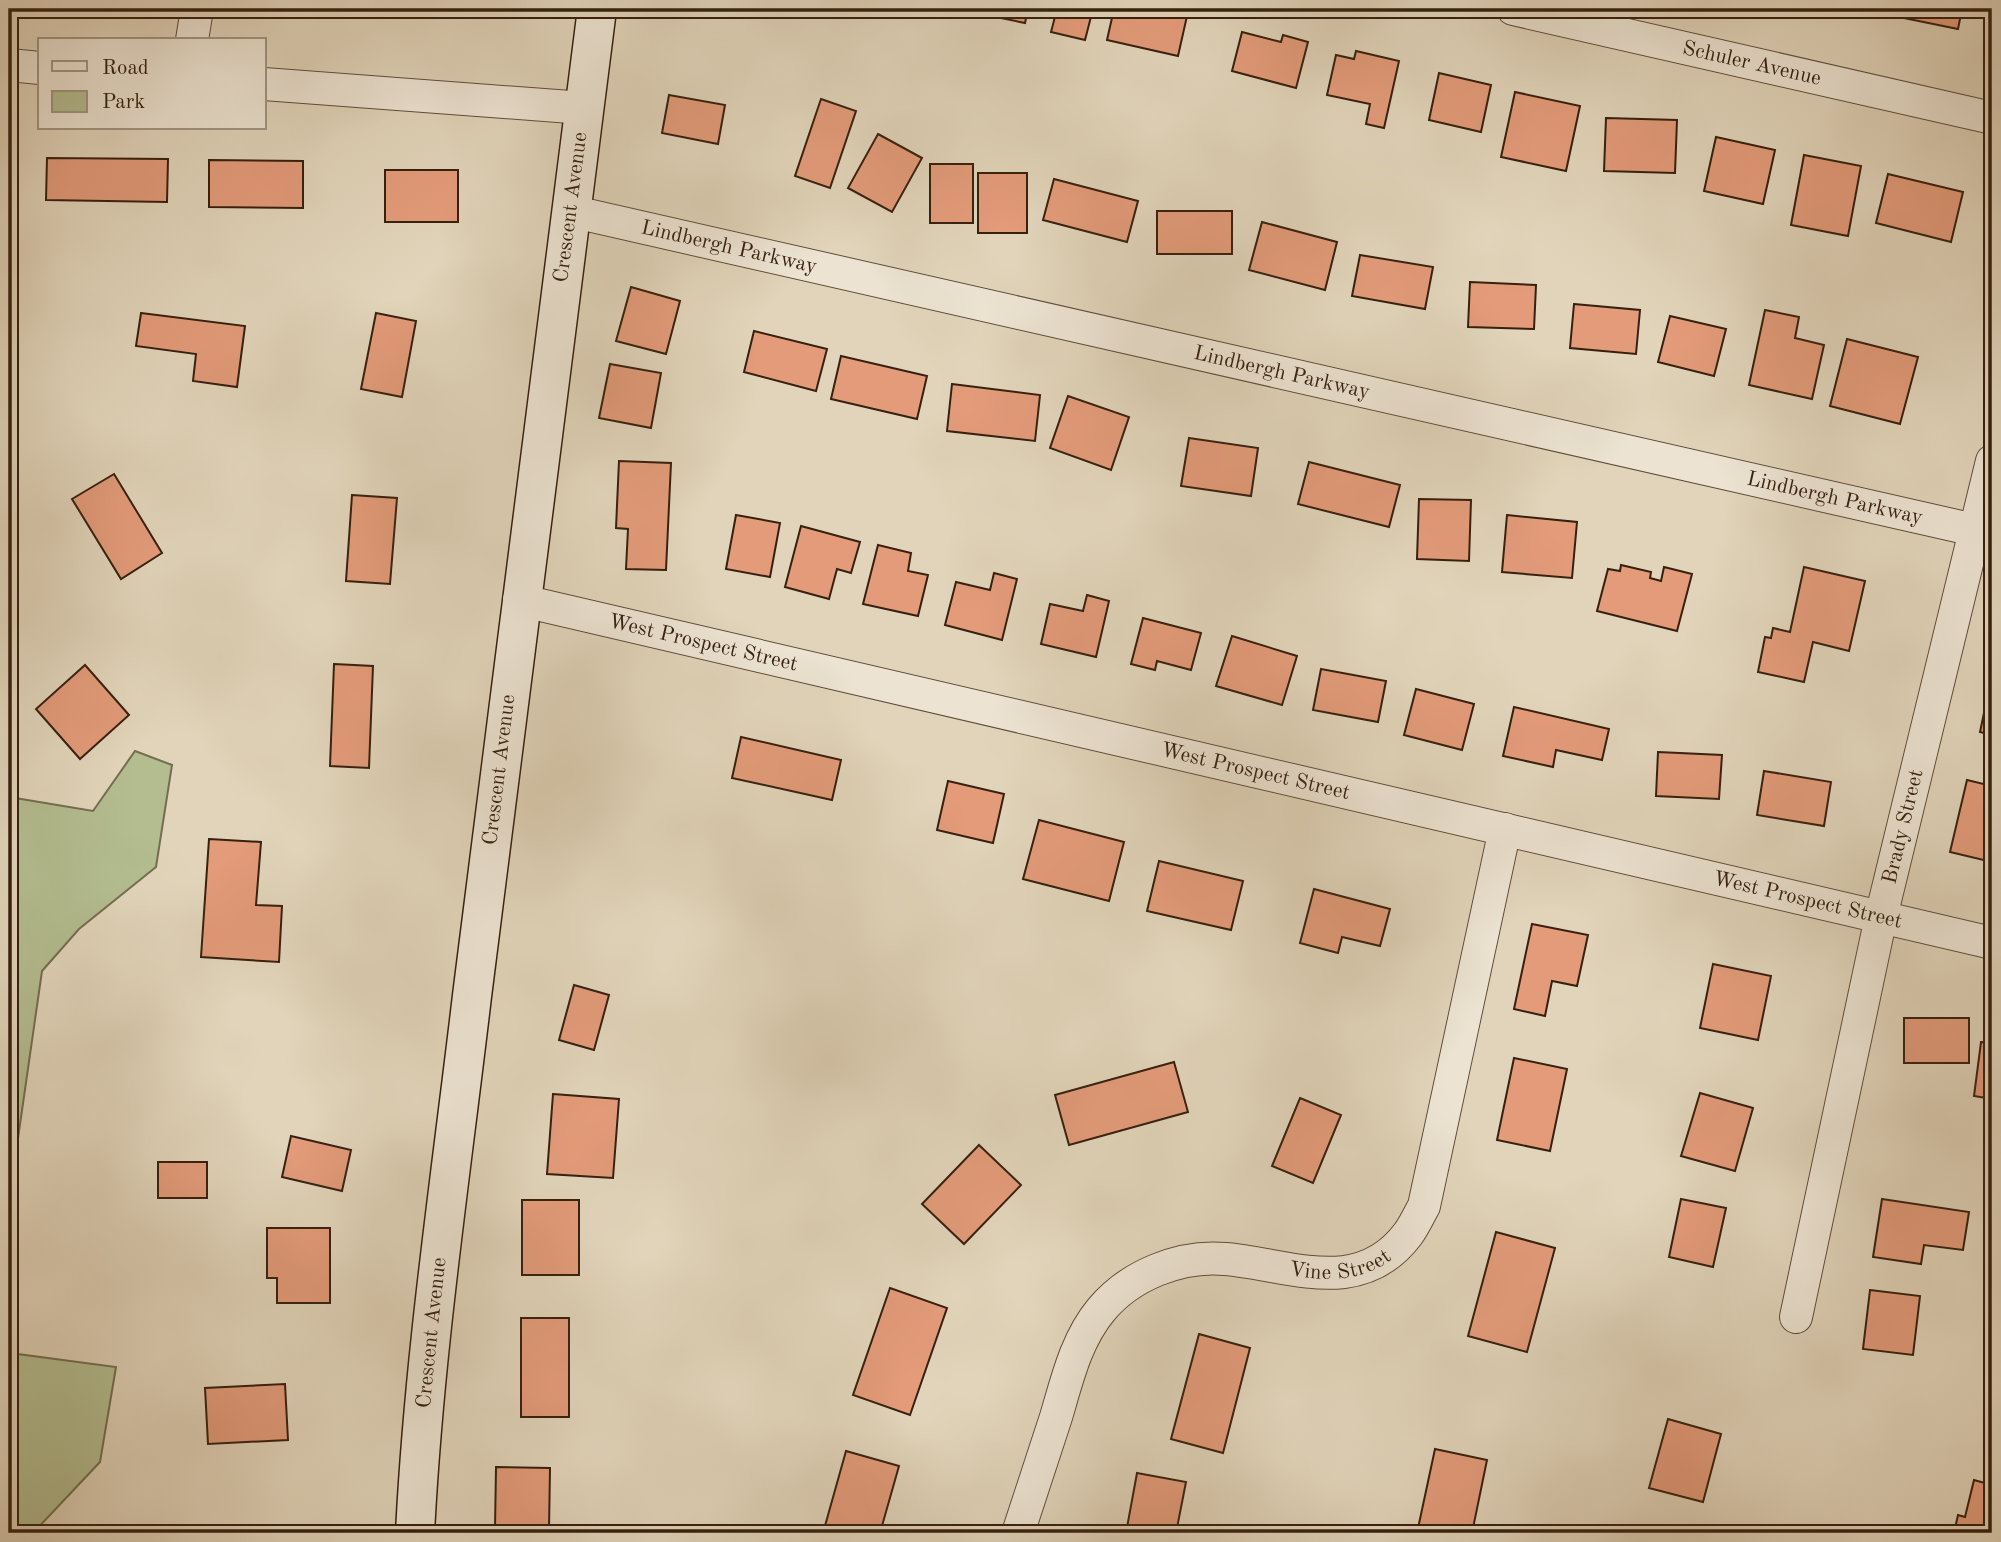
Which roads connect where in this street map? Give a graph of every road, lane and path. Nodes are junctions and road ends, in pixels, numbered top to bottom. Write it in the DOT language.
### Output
graph roads {
  1 [pos="197,9"];
  2 [pos="597,9"];
  3 [pos="1513,9"];
  4 [pos="192,38"];
  5 [pos="9,65"];
  6 [pos="38,68"];
  7 [pos="266,84"];
  8 [pos="584,108"];
  9 [pos="1992,118"];
  10 [pos="570,211"];
  11 [pos="1992,461"];
  12 [pos="1984,532"];
  13 [pos="519,600"];
  14 [pos="1505,829"];
  15 [pos="1881,917"];
  16 [pos="1992,943"];
  17 [pos="1796,1317"];
  18 [pos="415,1533"];
  19 [pos="1018,1533"];
  1 -- 4 [label="street"];
  2 -- 8 [label="main road, Crescent Avenue"];
  3 -- 9 [label="street, Schuler Avenue"];
  5 -- 6 [label="street"];
  7 -- 8 [label="street"];
  8 -- 10 [label="main road, Crescent Avenue"];
  10 -- 12 [label="street, Lindbergh Parkway"];
  10 -- 13 [label="main road, Crescent Avenue"];
  11 -- 12 [label="street, Brady Street"];
  12 -- 15 [label="street, Brady Street"];
  13 -- 14 [label="street, West Prospect Street"];
  13 -- 18 [label="main road, Crescent Avenue"];
  14 -- 15 [label="street, West Prospect Street"];
  14 -- 19 [label="street, Vine Street"];
  15 -- 16 [label="street, West Prospect Street"];
  15 -- 17 [label="street, Brady Street"];
}
